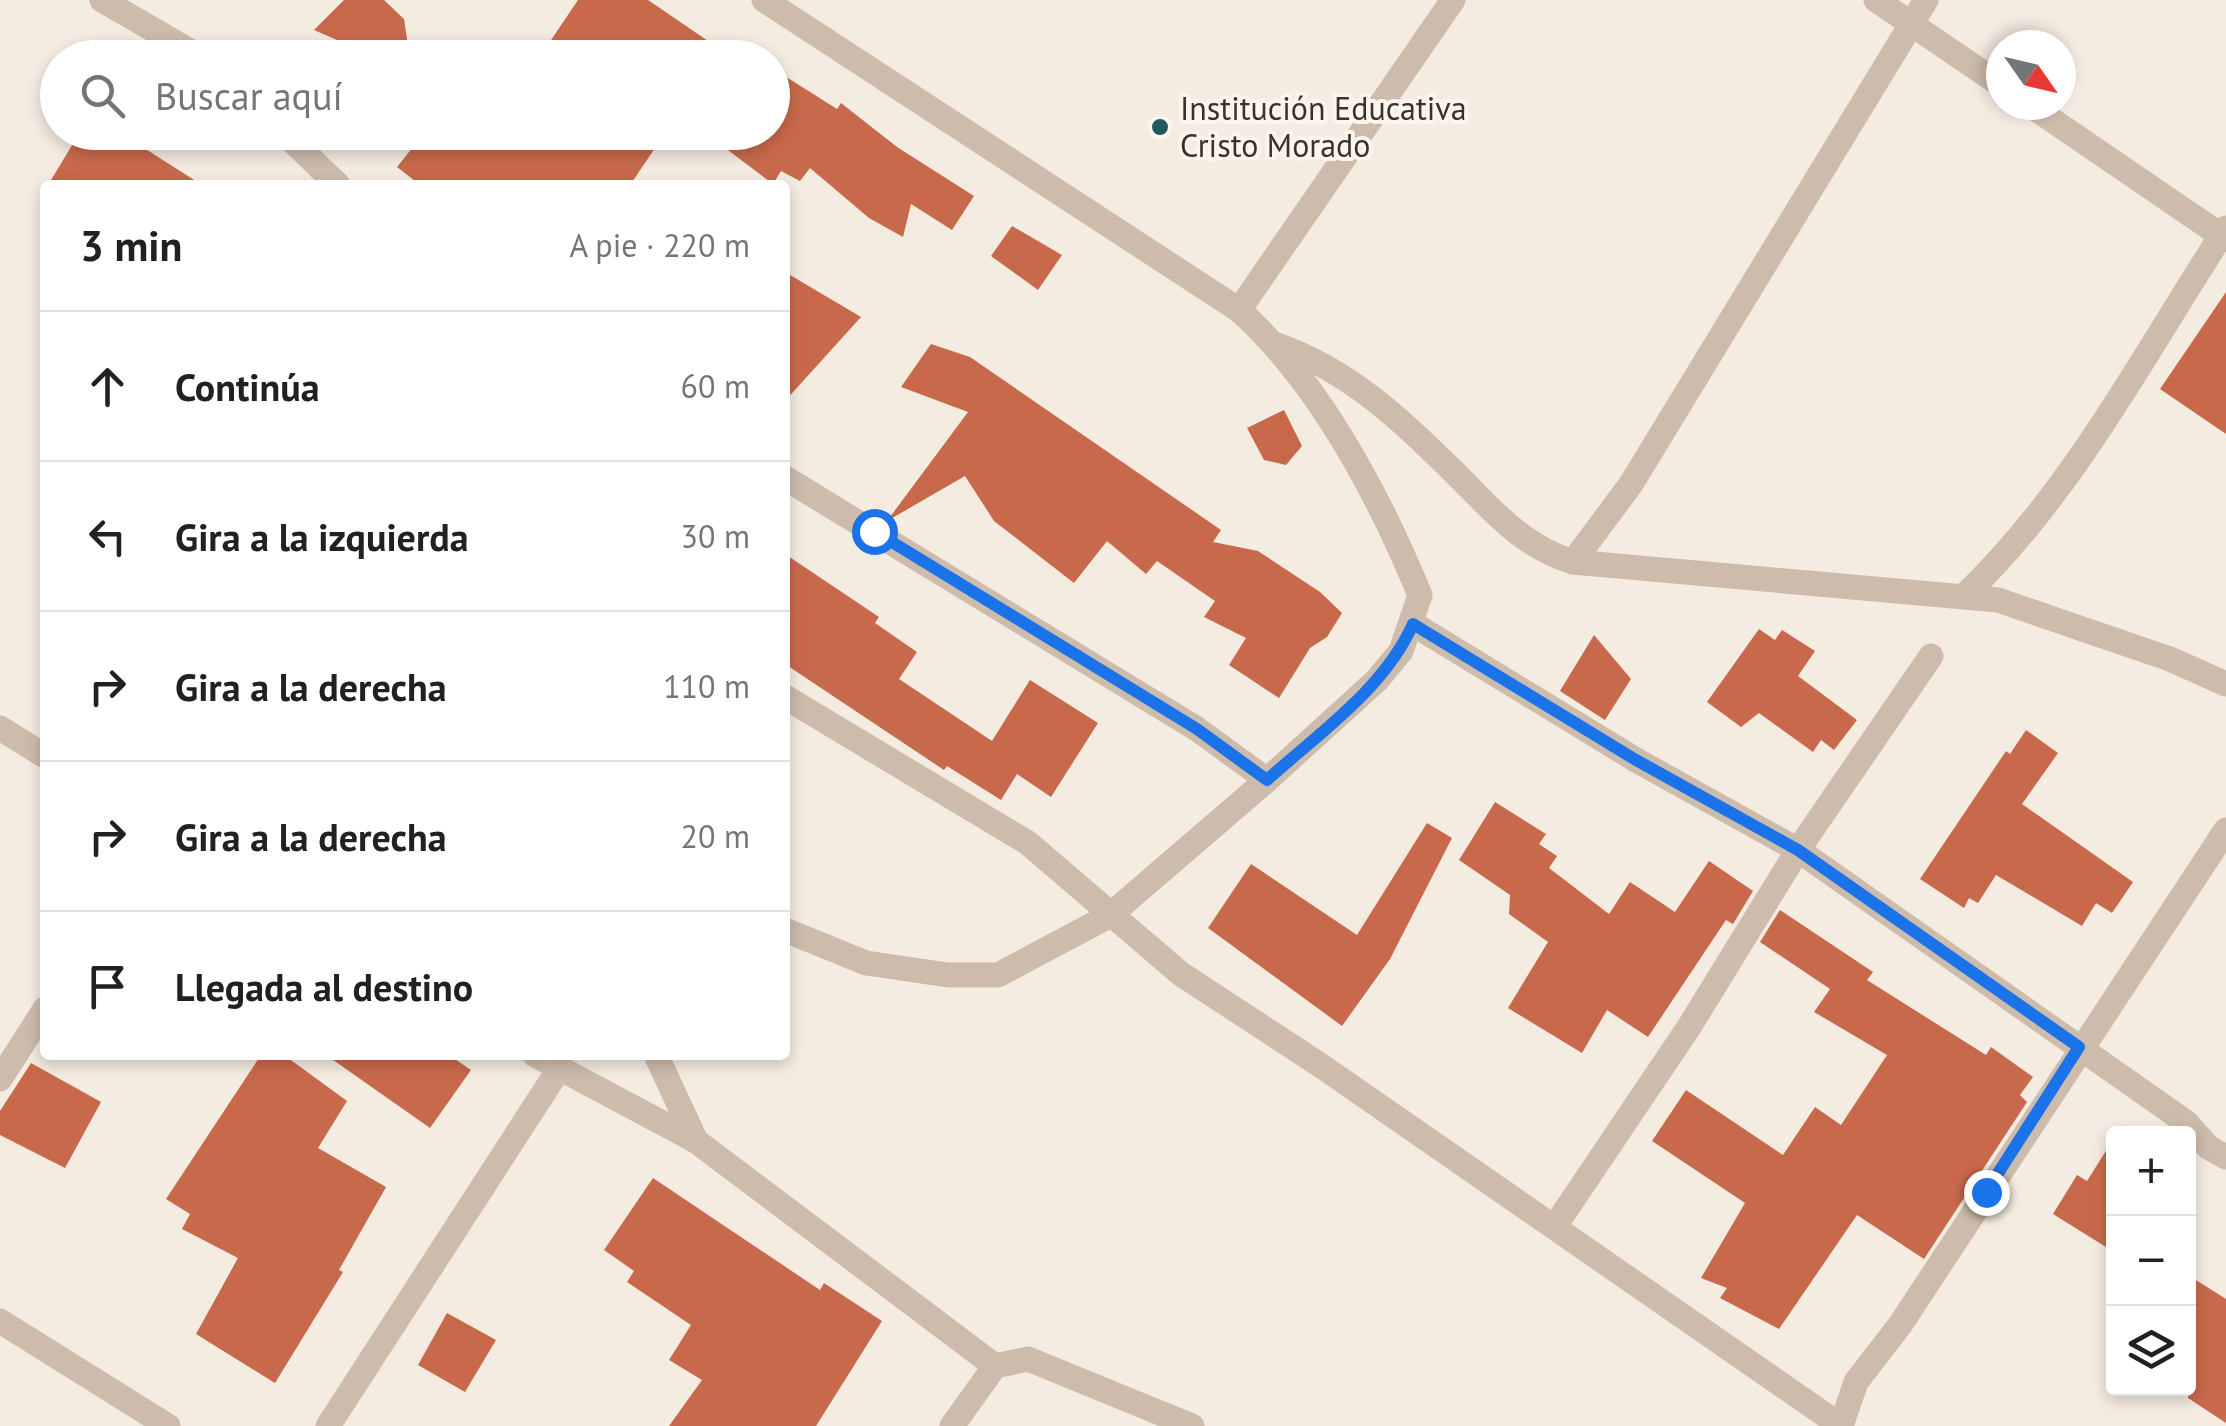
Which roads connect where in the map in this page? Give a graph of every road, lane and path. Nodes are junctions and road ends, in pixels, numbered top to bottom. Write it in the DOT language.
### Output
graph roads {
  1 [pos="102,0"];
  2 [pos="764,0"];
  3 [pos="1453,0"];
  4 [pos="1876,0"];
  5 [pos="1926,0"];
  6 [pos="1911,23"];
  7 [pos="171,40"];
  8 [pos="1986,75"];
  9 [pos="2053,120"];
  10 [pos="302,150"];
  11 [pos="333,180"];
  12 [pos="2224,234"];
  13 [pos="1238,310"];
  14 [pos="1277,345"];
  15 [pos="790,481"];
  16 [pos="1573,562"];
  17 [pos="1964,596"];
  18 [pos="1413,624"];
  19 [pos="1931,656"];
  20 [pos="2226,684"];
  21 [pos="790,700"];
  22 [pos="0,728"];
  23 [pos="40,753"];
  24 [pos="1267,780"];
  25 [pos="2226,830"];
  26 [pos="1798,850"];
  27 [pos="1109,916"];
  28 [pos="790,932"];
  29 [pos="40,1018"];
  30 [pos="2079,1047"];
  31 [pos="543,1060"];
  32 [pos="658,1060"];
  33 [pos="559,1070"];
  34 [pos="0,1078"];
  35 [pos="696,1141"];
  36 [pos="2226,1157"];
  37 [pos="1554,1226"];
  38 [pos="0,1321"];
  39 [pos="996,1366"];
  40 [pos="168,1426"];
  41 [pos="328,1426"];
  42 [pos="952,1426"];
  43 [pos="1192,1426"];
  1 -- 7 [label="street"];
  2 -- 13 [label="street"];
  3 -- 13 [label="street"];
  4 -- 6 [label="street"];
  5 -- 6 [label="street"];
  6 -- 8 [label="street"];
  6 -- 16 [label="street"];
  9 -- 12 [label="street"];
  10 -- 11 [label="street"];
  12 -- 17 [label="street"];
  13 -- 14 [label="street"];
  14 -- 16 [label="street"];
  14 -- 18 [label="street"];
  15 -- 24 [label="street"];
  16 -- 17 [label="street"];
  17 -- 20 [label="street"];
  18 -- 24 [label="street"];
  18 -- 26 [label="street"];
  19 -- 26 [label="street"];
  21 -- 27 [label="street"];
  22 -- 23 [label="street"];
  24 -- 27 [label="street"];
  25 -- 30 [label="street"];
  26 -- 30 [label="street"];
  26 -- 37 [label="street"];
  27 -- 28 [label="street"];
  27 -- 37 [label="street"];
  29 -- 34 [label="street"];
  30 -- 36 [label="street"];
  30 -- 37 [label="street"];
  31 -- 33 [label="street"];
  32 -- 35 [label="street"];
  33 -- 35 [label="street"];
  33 -- 41 [label="street"];
  35 -- 39 [label="street"];
  38 -- 40 [label="street"];
  39 -- 42 [label="street"];
  39 -- 43 [label="street"];
}
